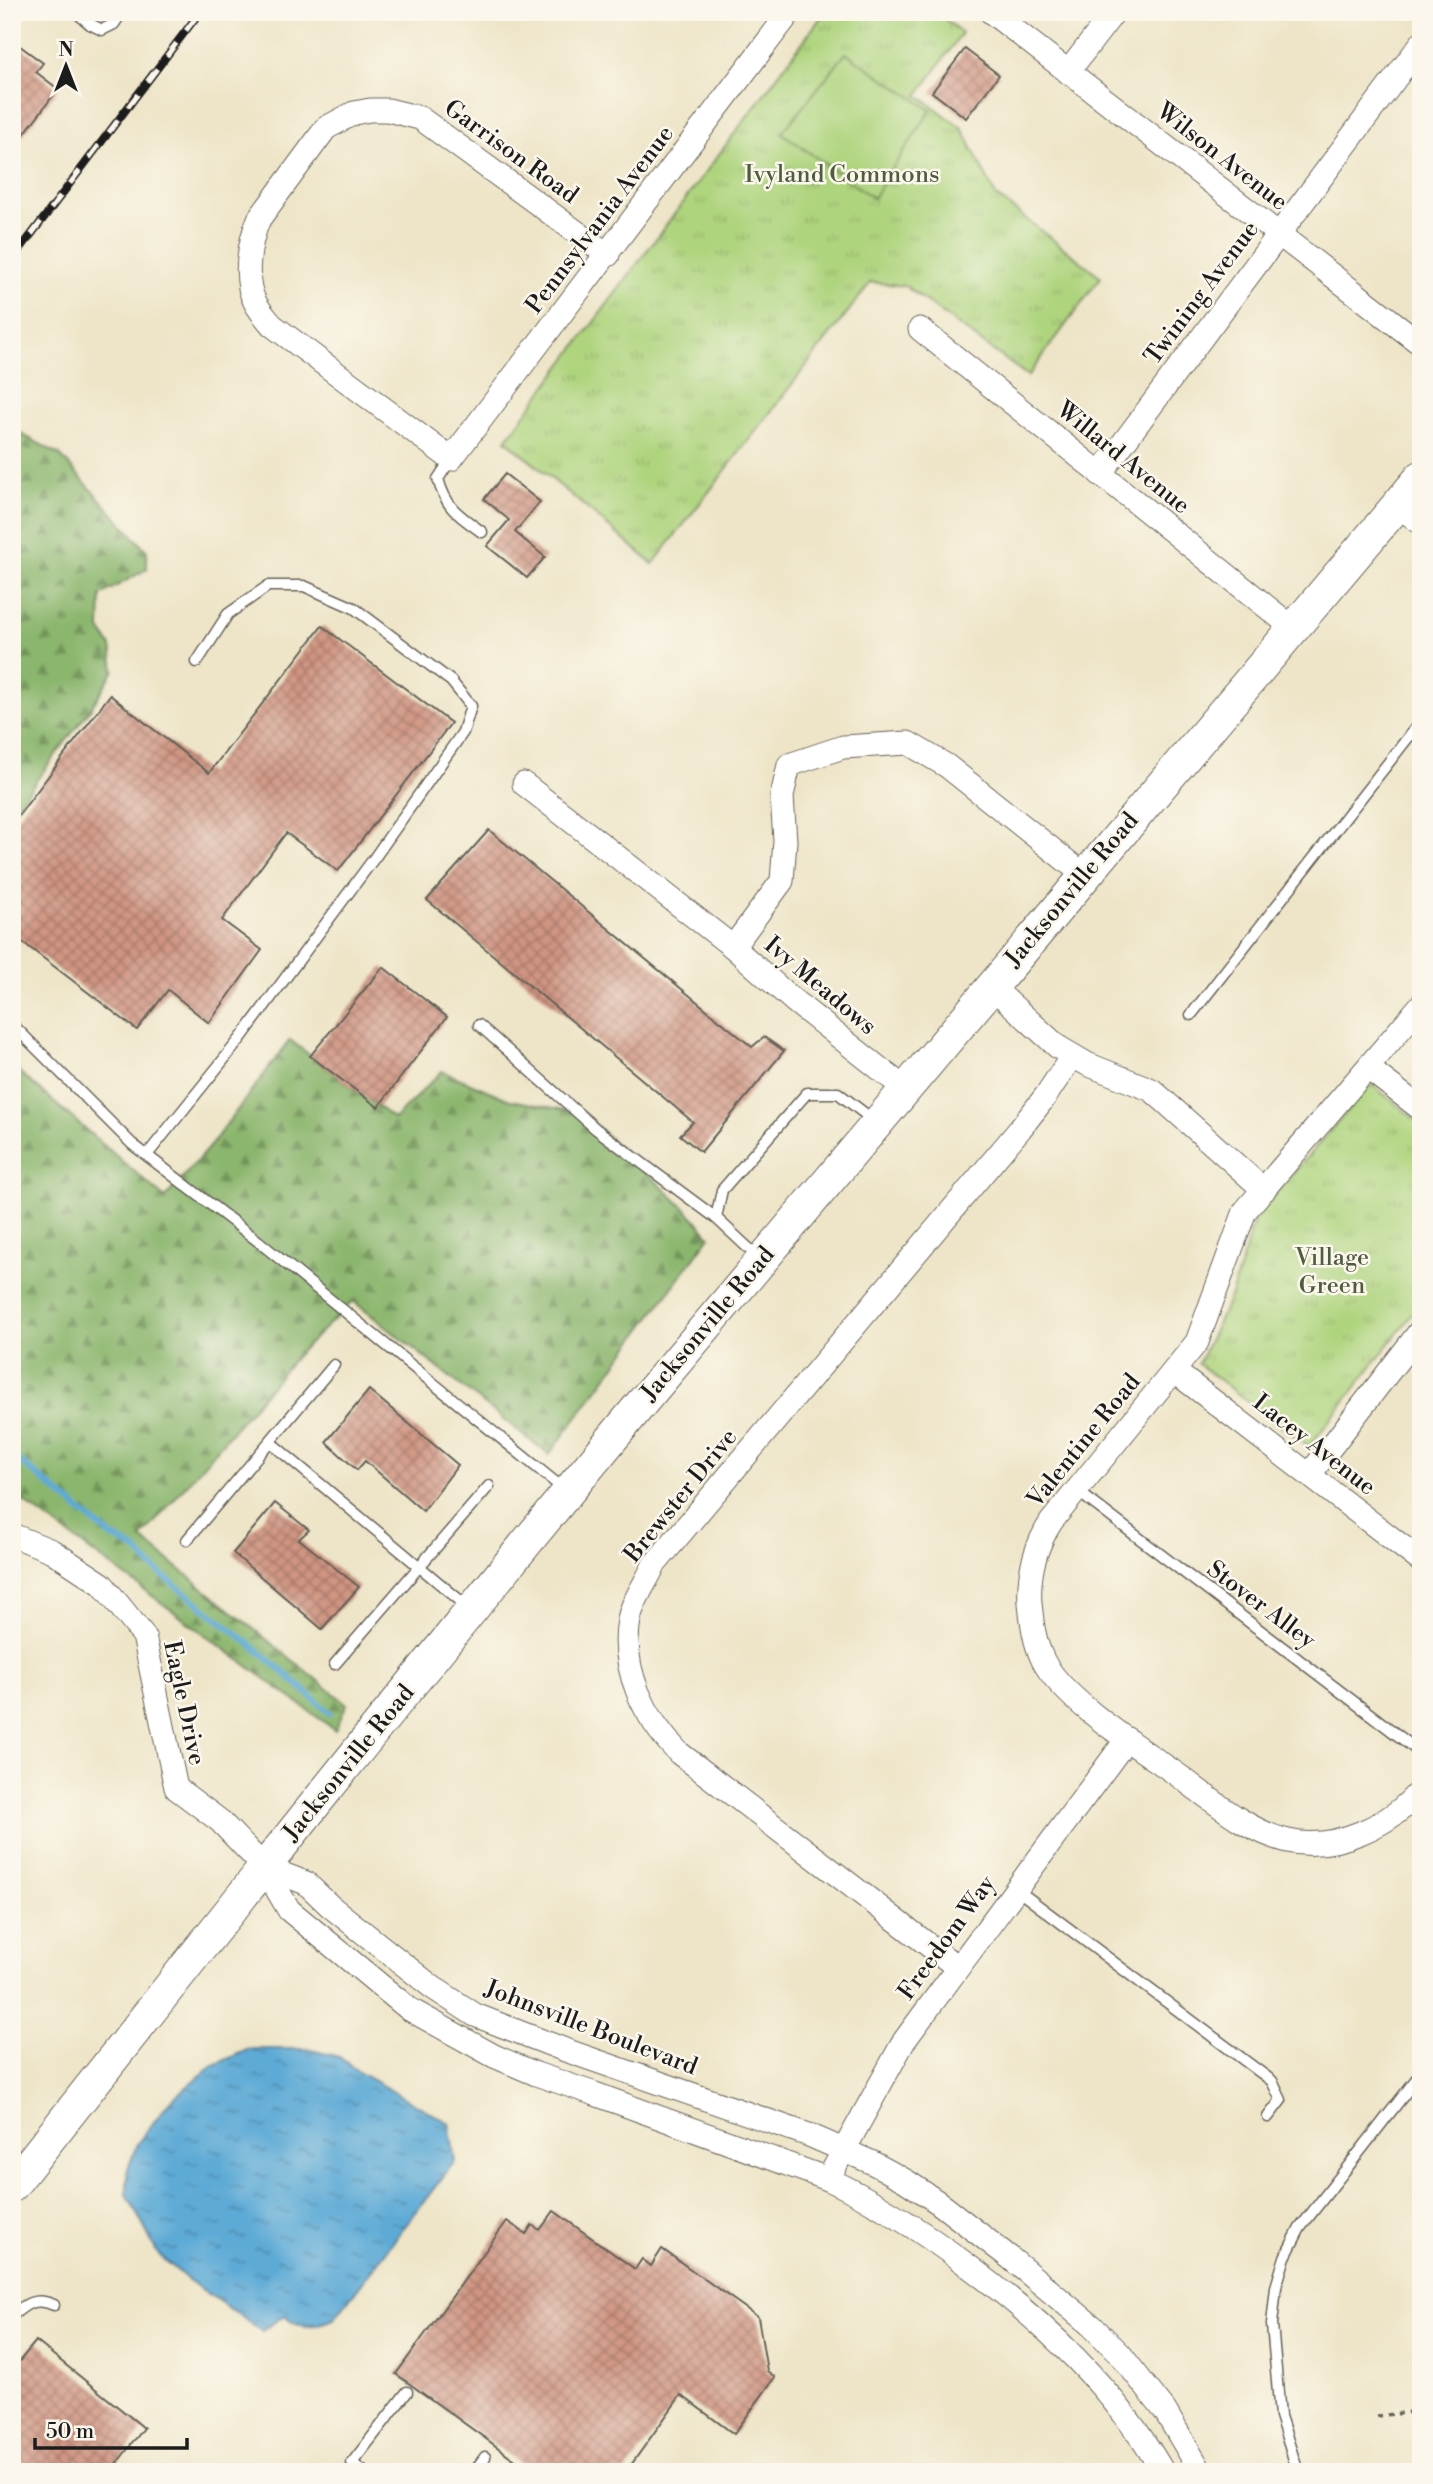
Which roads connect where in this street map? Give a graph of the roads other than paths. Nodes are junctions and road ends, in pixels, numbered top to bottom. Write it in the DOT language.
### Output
graph roads {
  1 [pos="76,12"];
  2 [pos="122,12"];
  3 [pos="790,12"];
  4 [pos="991,12"];
  5 [pos="1114,12"];
  6 [pos="1421,44"];
  7 [pos="1068,72"];
  8 [pos="1279,234"];
  9 [pos="608,255"];
  10 [pos="920,329"];
  11 [pos="1421,344"];
  12 [pos="451,459"];
  13 [pos="1100,474"];
  14 [pos="1421,477"];
  15 [pos="1409,514"];
  16 [pos="482,532"];
  17 [pos="1293,628"];
  18 [pos="197,662"];
  19 [pos="1421,722"];
  20 [pos="524,784"];
  21 [pos="1083,874"];
  22 [pos="733,947"];
  23 [pos="992,987"];
  24 [pos="1421,1005"];
  25 [pos="1191,1015"];
  26 [pos="12,1024"];
  27 [pos="479,1026"];
  28 [pos="1072,1056"];
  29 [pos="1368,1068"];
  30 [pos="904,1088"];
  31 [pos="1421,1109"];
  32 [pos="877,1122"];
  33 [pos="146,1155"];
  34 [pos="1264,1189"];
  35 [pos="716,1218"];
  36 [pos="762,1261"];
  37 [pos="1421,1331"];
  38 [pos="334,1365"];
  39 [pos="1174,1371"];
  40 [pos="270,1442"];
  41 [pos="1310,1474"];
  42 [pos="489,1486"];
  43 [pos="1076,1490"];
  44 [pos="569,1492"];
  45 [pos="12,1535"];
  46 [pos="187,1540"];
  47 [pos="1420,1560"];
  48 [pos="421,1567"];
  49 [pos="472,1611"];
  50 [pos="335,1664"];
  51 [pos="1127,1739"];
  52 [pos="1421,1753"];
  53 [pos="1421,1789"];
  54 [pos="264,1867"];
  55 [pos="1016,1889"];
  56 [pos="957,1967"];
  57 [pos="1421,2073"];
  58 [pos="1268,2117"];
  59 [pos="844,2150"];
  60 [pos="828,2179"];
  61 [pos="12,2186"];
  62 [pos="54,2305"];
  63 [pos="12,2316"];
  64 [pos="407,2392"];
  65 [pos="485,2457"];
  66 [pos="364,2472"];
  67 [pos="474,2472"];
  68 [pos="1163,2472"];
  69 [pos="1200,2472"];
  70 [pos="1298,2472"];
  1 -- 2 [label="lane"];
  3 -- 9 [label="street, Pennsylvania Avenue"];
  4 -- 7 [label="street, Wilson Avenue"];
  5 -- 7 [label="street"];
  6 -- 8 [label="street, Twining Avenue"];
  7 -- 8 [label="street, Wilson Avenue"];
  8 -- 11 [label="street, Wilson Avenue"];
  8 -- 13 [label="street, Twining Avenue"];
  9 -- 12 [label="street, Pennsylvania Avenue"];
  9 -- 12 [label="street, Garrison Road"];
  10 -- 13 [label="street, Willard Avenue"];
  12 -- 16 [label="lane"];
  13 -- 17 [label="street, Willard Avenue"];
  14 -- 15 [label="main road, Jacksonville Road"];
  15 -- 17 [label="main road, Jacksonville Road"];
  17 -- 21 [label="main road, Jacksonville Road"];
  18 -- 33 [label="lane"];
  19 -- 25 [label="lane"];
  20 -- 22 [label="street"];
  21 -- 22 [label="street, Ivy Meadows"];
  21 -- 23 [label="main road, Jacksonville Road"];
  22 -- 30 [label="street, Ivy Meadows"];
  23 -- 28 [label="street"];
  23 -- 30 [label="main road, Jacksonville Road"];
  24 -- 29 [label="street, Valentine Road"];
  26 -- 33 [label="lane"];
  27 -- 35 [label="lane"];
  28 -- 34 [label="street"];
  28 -- 56 [label="street, Brewster Drive"];
  29 -- 31 [label="street"];
  29 -- 34 [label="street, Valentine Road"];
  30 -- 32 [label="main road, Jacksonville Road"];
  32 -- 35 [label="lane"];
  32 -- 36 [label="main road, Jacksonville Road"];
  33 -- 44 [label="lane"];
  34 -- 39 [label="street, Valentine Road"];
  35 -- 36 [label="lane"];
  36 -- 44 [label="main road, Jacksonville Road"];
  37 -- 41 [label="street"];
  38 -- 40 [label="lane"];
  39 -- 41 [label="street, Lacey Avenue"];
  39 -- 43 [label="street, Valentine Road"];
  40 -- 46 [label="lane"];
  40 -- 48 [label="lane"];
  41 -- 47 [label="street, Lacey Avenue"];
  42 -- 48 [label="lane"];
  43 -- 51 [label="street, Valentine Road"];
  43 -- 52 [label="lane, Stover Alley"];
  44 -- 49 [label="main road, Jacksonville Road"];
  45 -- 54 [label="street, Eagle Drive"];
  48 -- 49 [label="lane"];
  48 -- 50 [label="lane"];
  49 -- 54 [label="main road, Jacksonville Road"];
  51 -- 53 [label="street, Valentine Road"];
  51 -- 55 [label="street, Freedom Way"];
  54 -- 59 [label="street, Johnsville Boulevard"];
  54 -- 60 [label="street"];
  54 -- 61 [label="main road, Jacksonville Road"];
  55 -- 56 [label="street, Freedom Way"];
  55 -- 58 [label="lane"];
  56 -- 59 [label="street, Freedom Way"];
  57 -- 70 [label="lane"];
  59 -- 60 [label="street, Freedom Way"];
  59 -- 69 [label="street, Johnsville Boulevard"];
  60 -- 68 [label="street"];
  62 -- 63 [label="lane"];
  64 -- 66 [label="lane"];
  65 -- 67 [label="lane"];
}
